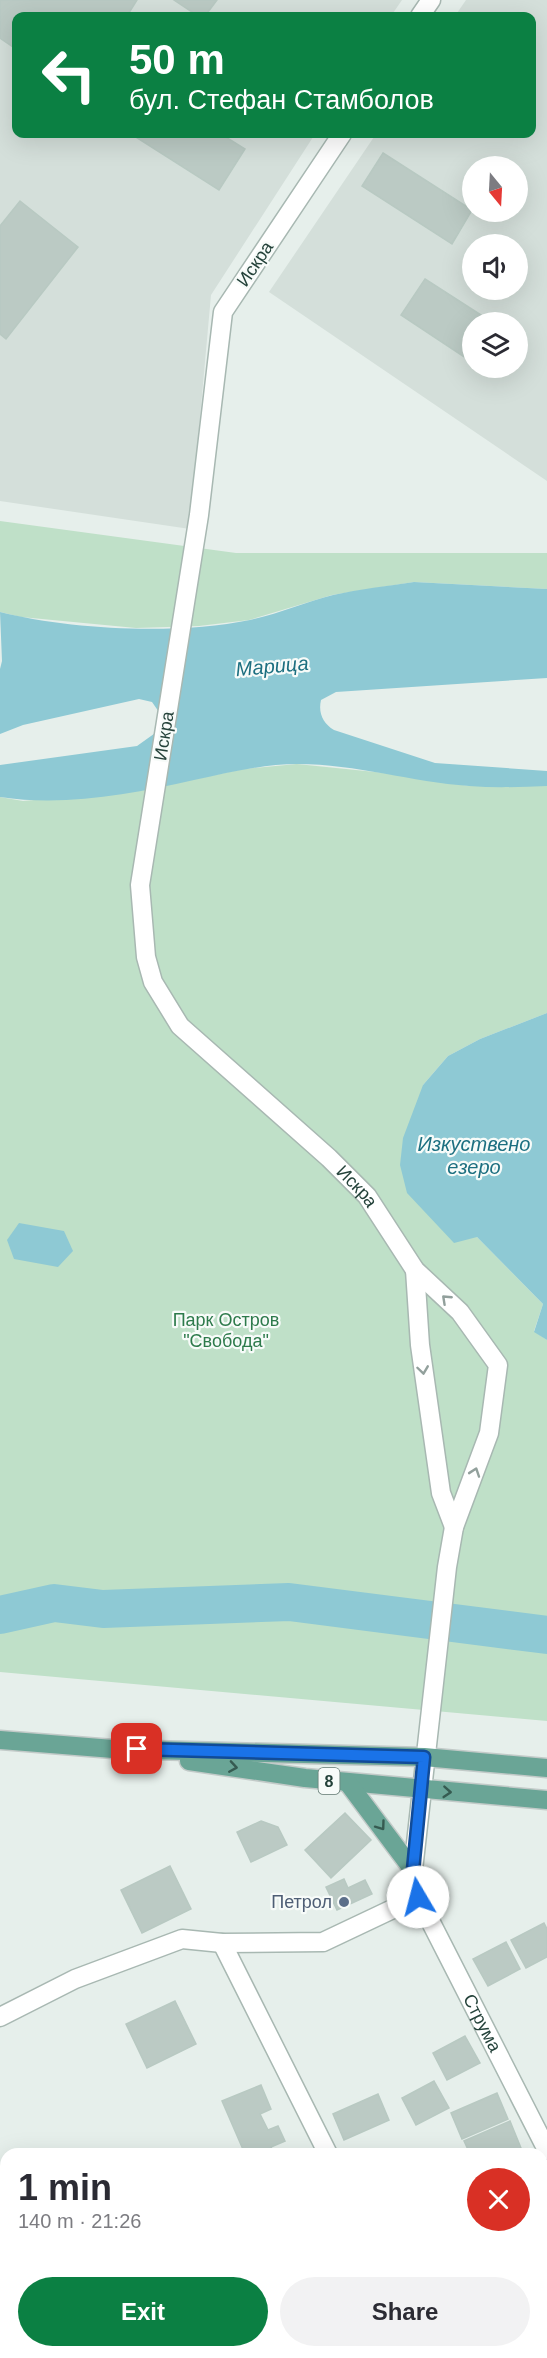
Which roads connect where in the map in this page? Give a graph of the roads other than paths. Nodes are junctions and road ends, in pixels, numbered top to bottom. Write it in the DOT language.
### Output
graph roads {
  1 [pos="339,138"];
  2 [pos="415,1270"];
  3 [pos="454,1527"];
  4 [pos="447,1567"];
  5 [pos="0,1740"];
  6 [pos="113,1749"];
  7 [pos="424,1757"];
  8 [pos="547,1768"];
  9 [pos="348,1783"];
  10 [pos="421,1790"];
  11 [pos="547,1800"];
  12 [pos="413,1870"];
  13 [pos="418,1897"];
  14 [pos="222,1943"];
  15 [pos="0,2017"];
  16 [pos="325,2148"];
  17 [pos="546,2148"];
  1 -- 2 [label="street, Искра"];
  2 -- 3 [label="street, one-way"];
  3 -- 2 [label="street, Искра, one-way"];
  3 -- 4 [label="street, Искра"];
  4 -- 7 [label="street, Струма"];
  5 -- 6 [label="main road, 8"];
  6 -- 7 [label="main road, 8"];
  6 -- 9 [label="main road, 8, one-way"];
  7 -- 8 [label="main road, 8"];
  7 -- 10 [label="street, Струма"];
  9 -- 10 [label="main road, 8"];
  9 -- 12 [label="main road, one-way"];
  10 -- 11 [label="main road, 8, one-way"];
  10 -- 12 [label="street, Струма"];
  12 -- 13 [label="street, Струма"];
  13 -- 14 [label="street"];
  13 -- 17 [label="street, Струма"];
  14 -- 15 [label="street"];
  14 -- 16 [label="street"];
}
